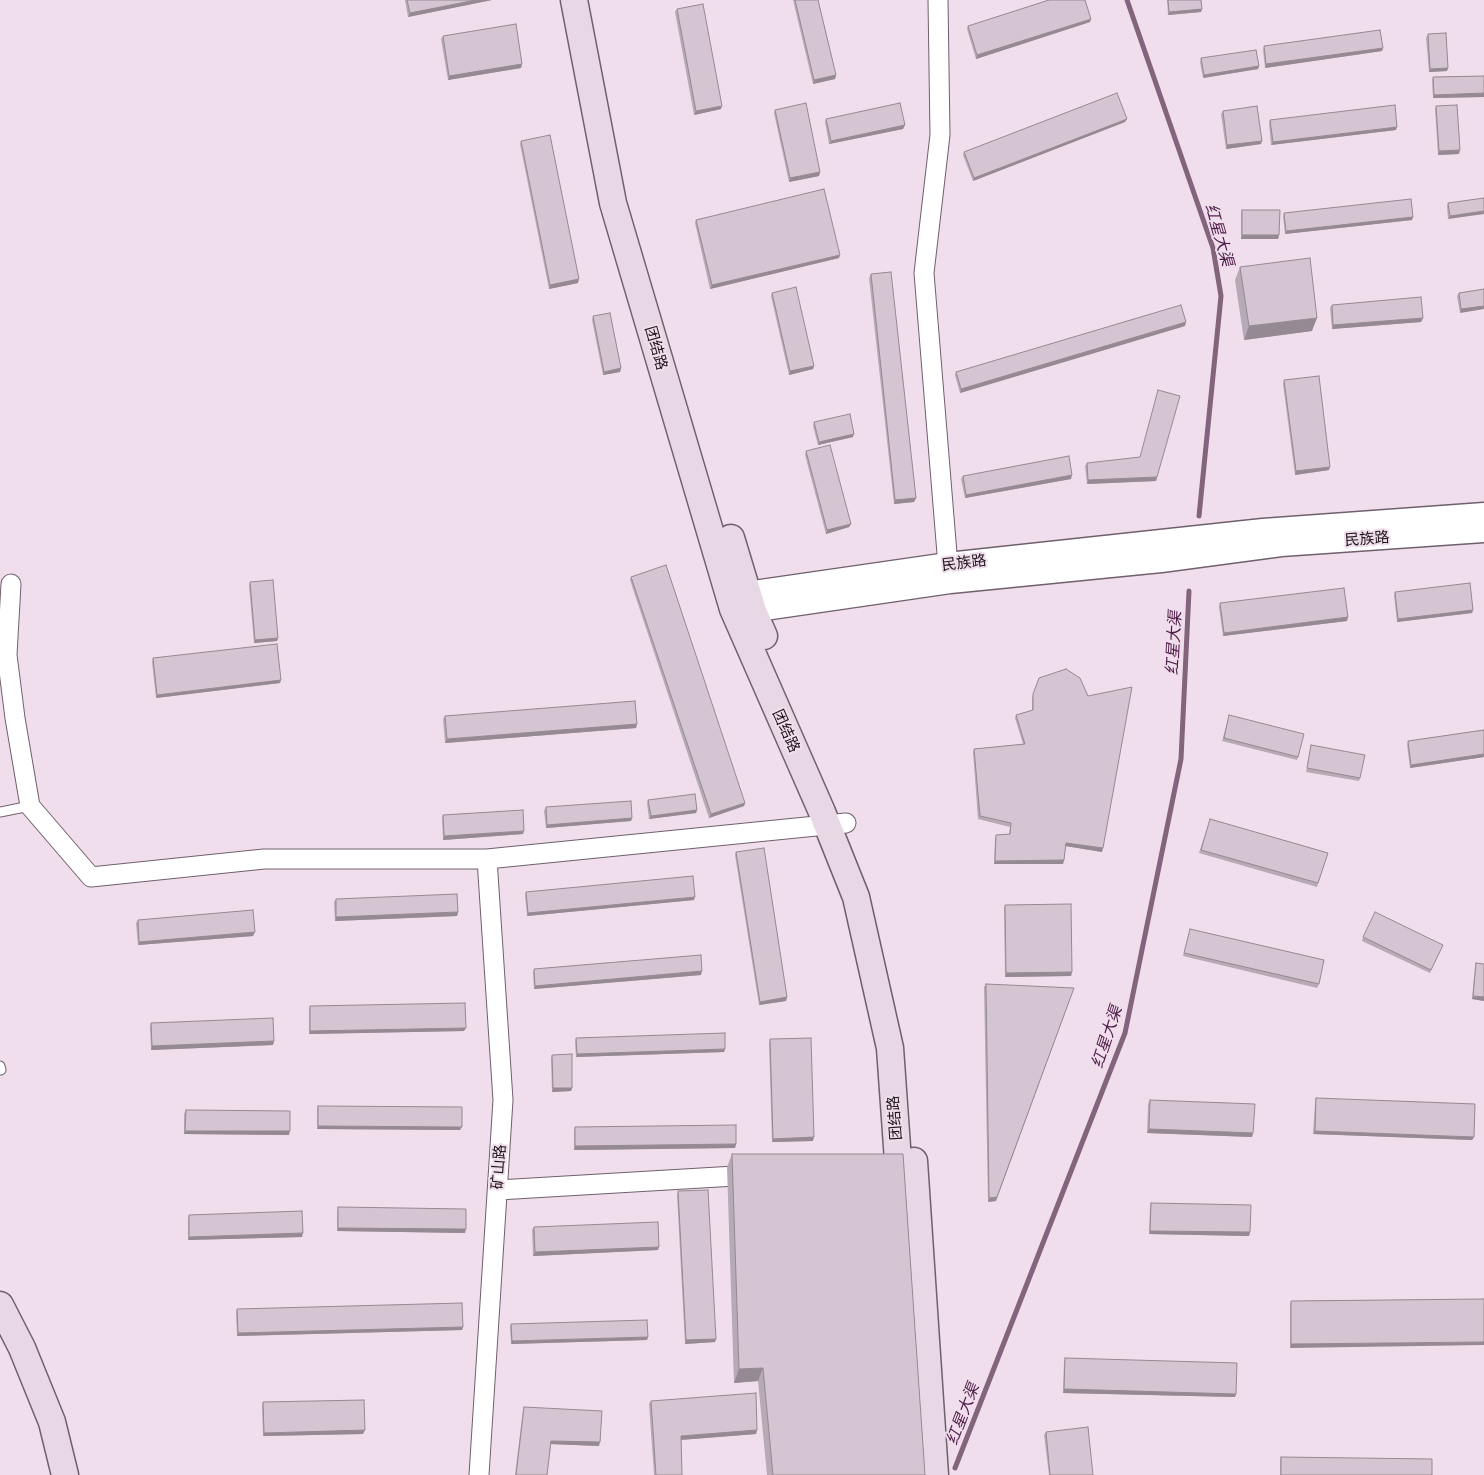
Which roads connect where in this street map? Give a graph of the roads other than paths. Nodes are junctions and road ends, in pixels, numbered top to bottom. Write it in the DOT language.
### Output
graph roads {
  1 [pos="574,0"];
  2 [pos="590,0"];
  3 [pos="938,0"];
  4 [pos="1484,514"];
  5 [pos="1484,531"];
  6 [pos="1221,544"];
  7 [pos="949,573"];
  8 [pos="11,584"];
  9 [pos="741,603"];
  10 [pos="30,806"];
  11 [pos="0,812"];
  12 [pos="837,824"];
  13 [pos="487,860"];
  14 [pos="771,1174"];
  15 [pos="498,1190"];
  16 [pos="0,1305"];
  17 [pos="0,1338"];
  18 [pos="49,1475"];
  19 [pos="65,1475"];
  20 [pos="479,1475"];
  21 [pos="919,1475"];
  22 [pos="935,1475"];
  1 -- 9 [label="main road, 团结路"];
  2 -- 9 [label="main road, 团结路"];
  3 -- 7 [label="street"];
  4 -- 6 [label="street, 民族路"];
  5 -- 6 [label="street, 民族路"];
  6 -- 7 [label="street, 民族路"];
  7 -- 9 [label="street, 民族路"];
  8 -- 10 [label="street"];
  9 -- 12 [label="main road, 团结路"];
  10 -- 11 [label="lane"];
  10 -- 13 [label="street"];
  12 -- 13 [label="street"];
  12 -- 21 [label="main road, 团结路"];
  12 -- 22 [label="main road, 团结路"];
  13 -- 15 [label="street, 矿山路"];
  14 -- 15 [label="street"];
  15 -- 20 [label="street, 矿山路"];
  16 -- 19 [label="main road"];
  17 -- 18 [label="main road"];
}
